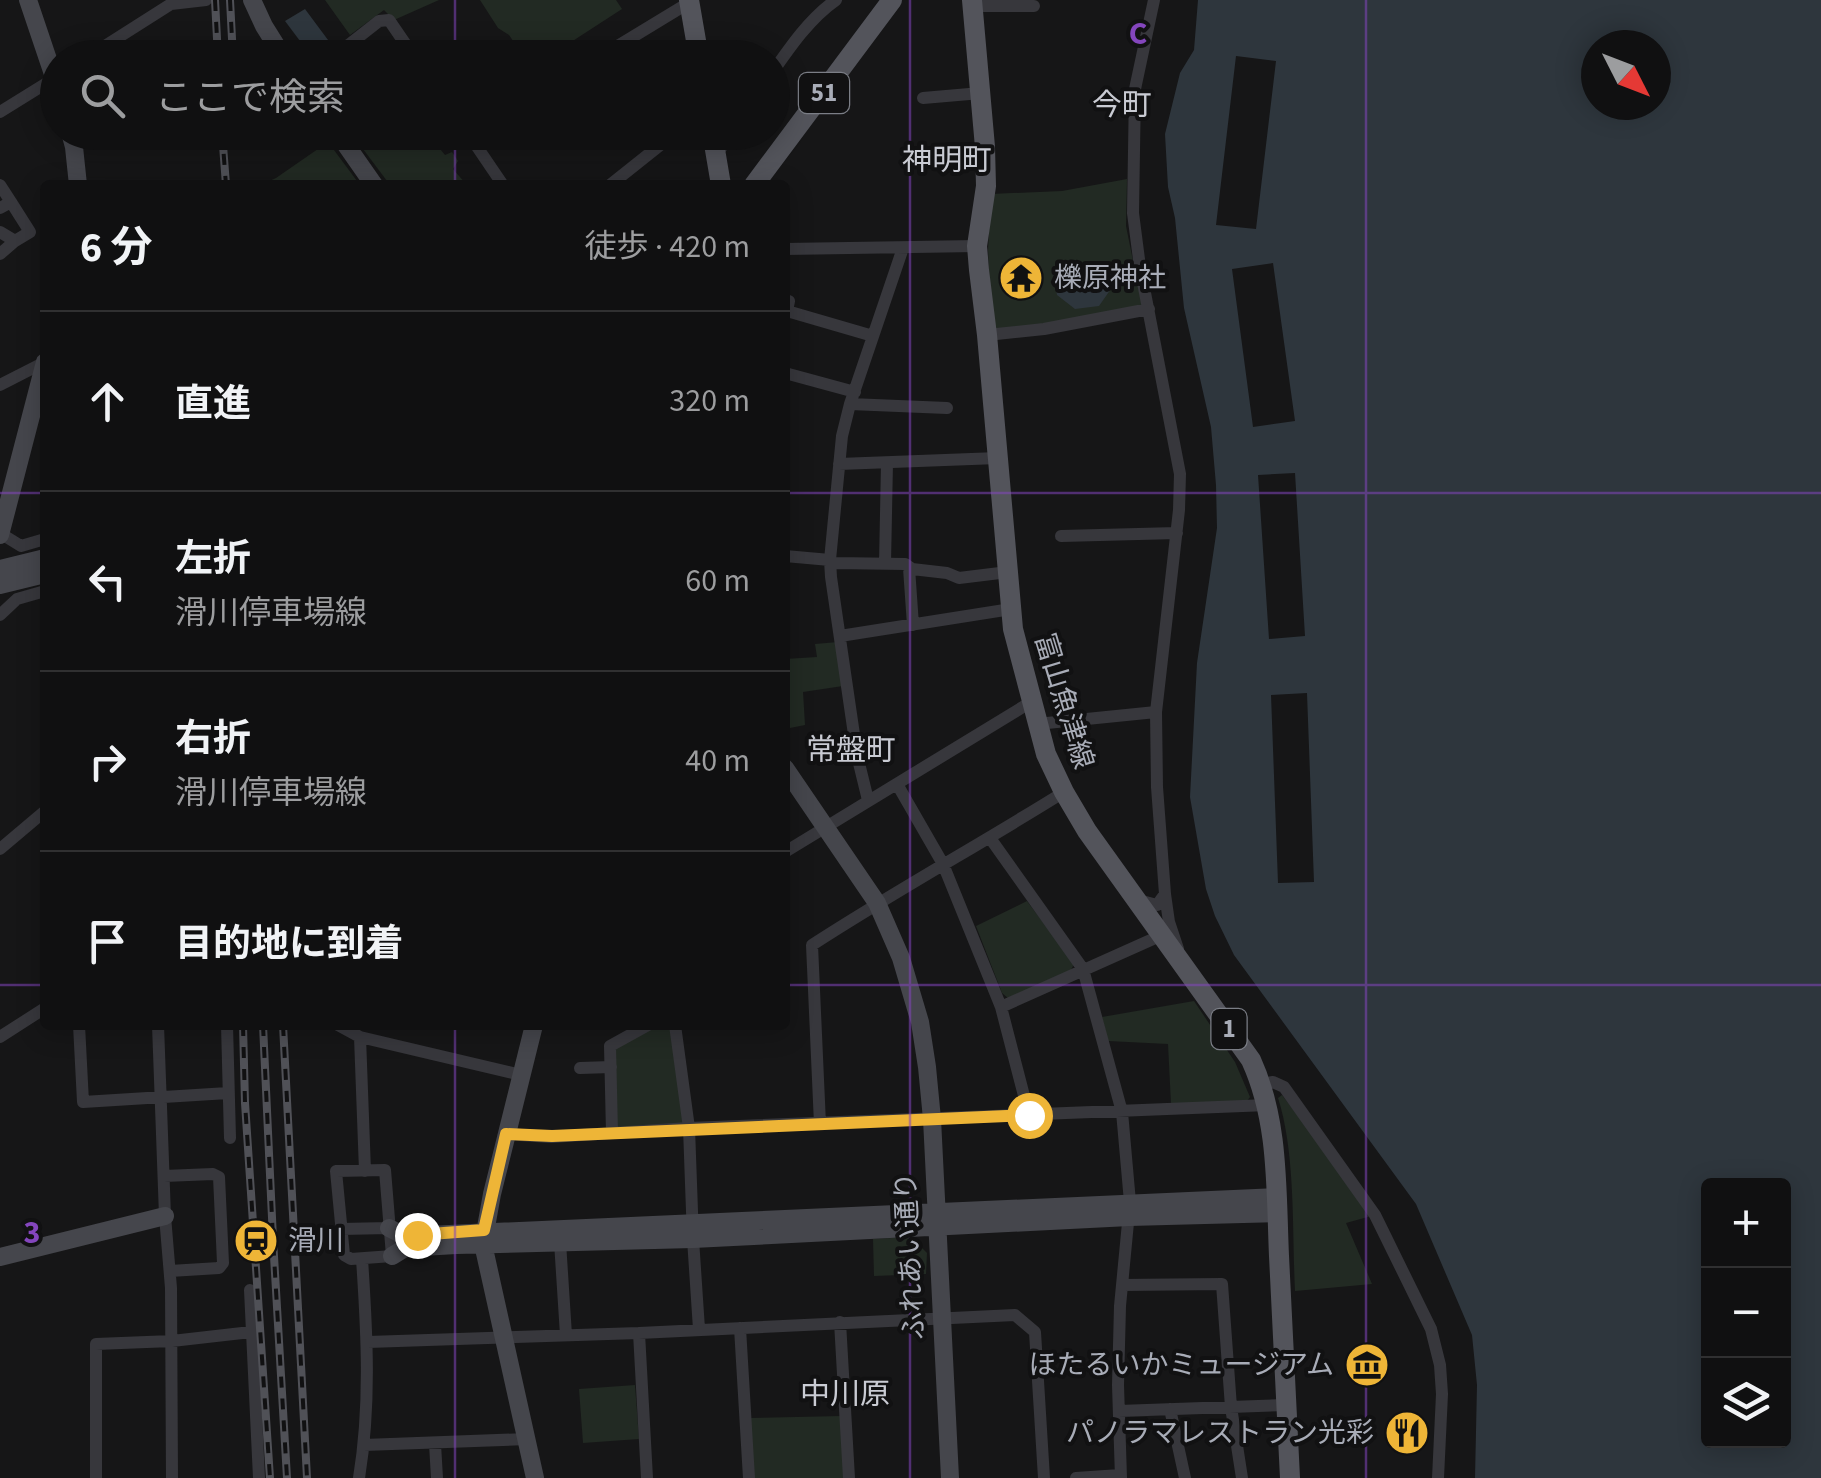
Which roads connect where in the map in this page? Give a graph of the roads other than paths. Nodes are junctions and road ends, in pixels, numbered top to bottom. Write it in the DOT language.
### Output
graph roads {
  1 [pos="28,0"];
  2 [pos="206,0"];
  3 [pos="252,0"];
  4 [pos="836,0"];
  5 [pos="892,0"];
  6 [pos="1154,0"];
  7 [pos="690,1"];
  8 [pos="170,2"];
  9 [pos="972,3"];
  10 [pos="819,4"];
  11 [pos="1034,6"];
  12 [pos="42,40"];
  13 [pos="113,40"];
  14 [pos="273,40"];
  15 [pos="355,40"];
  16 [pos="403,40"];
  17 [pos="627,40"];
  18 [pos="696,40"];
  19 [pos="790,48"];
  20 [pos="40,90"];
  21 [pos="981,93"];
  22 [pos="923,98"];
  23 [pos="0,112"];
  24 [pos="790,137"];
  25 [pos="74,150"];
  26 [pos="350,150"];
  27 [pos="480,150"];
  28 [pos="654,150"];
  29 [pos="719,150"];
  30 [pos="780,150"];
  31 [pos="77,180"];
  32 [pos="371,180"];
  33 [pos="500,180"];
  34 [pos="616,180"];
  35 [pos="721,180"];
  36 [pos="758,180"];
  37 [pos="0,185"];
  38 [pos="5,205"];
  39 [pos="0,232"];
  40 [pos="15,241"];
  41 [pos="978,246"];
  42 [pos="903,248"];
  43 [pos="790,249"];
  44 [pos="0,254"];
  45 [pos="1149,308"];
  46 [pos="790,312"];
  47 [pos="987,335"];
  48 [pos="874,336"];
  49 [pos="40,365"];
  50 [pos="790,375"];
  51 [pos="40,381"];
  52 [pos="0,385"];
  53 [pos="852,398"];
  54 [pos="948,408"];
  55 [pos="998,458"];
  56 [pos="887,463"];
  57 [pos="840,464"];
  58 [pos="1177,533"];
  59 [pos="0,534"];
  60 [pos="1061,536"];
  61 [pos="40,541"];
  62 [pos="790,556"];
  63 [pos="40,559"];
  64 [pos="830,560"];
  65 [pos="885,564"];
  66 [pos="910,568"];
  67 [pos="0,569"];
  68 [pos="1008,572"];
  69 [pos="40,575"];
  70 [pos="0,585"];
  71 [pos="40,593"];
  72 [pos="1011,609"];
  73 [pos="0,615"];
  74 [pos="914,624"];
  75 [pos="840,636"];
  76 [pos="1031,702"];
  77 [pos="1156,712"];
  78 [pos="1037,724"];
  79 [pos="790,775"];
  80 [pos="897,784"];
  81 [pos="1064,792"];
  82 [pos="868,800"];
  83 [pos="40,815"];
  84 [pos="826,827"];
  85 [pos="990,838"];
  86 [pos="0,849"];
  87 [pos="790,849"];
  88 [pos="943,864"];
  89 [pos="1165,894"];
  90 [pos="1136,900"];
  91 [pos="877,903"];
  92 [pos="1162,935"];
  93 [pos="1182,961"];
  94 [pos="1083,969"];
  95 [pos="1001,1007"];
  96 [pos="40,1011"];
  97 [pos="80,1030"];
  98 [pos="158,1030"];
  99 [pos="227,1030"];
  100 [pos="346,1030"];
  101 [pos="533,1030"];
  102 [pos="639,1030"];
  103 [pos="676,1030"];
  104 [pos="0,1036"];
  105 [pos="360,1038"];
  106 [pos="610,1067"];
  107 [pos="580,1068"];
  108 [pos="521,1076"];
  109 [pos="228,1094"];
  110 [pos="1265,1095"];
  111 [pos="162,1098"];
  112 [pos="1122,1112"];
  113 [pos="1029,1115"];
  114 [pos="932,1119"];
  115 [pos="820,1124"];
  116 [pos="689,1128"];
  117 [pos="612,1133"];
  118 [pos="506,1134"];
  119 [pos="230,1138"];
  120 [pos="366,1170"];
  121 [pos="164,1176"];
  122 [pos="1277,1205"];
  123 [pos="1130,1210"];
  124 [pos="165,1216"];
  125 [pos="936,1219"];
  126 [pos="389,1228"];
  127 [pos="341,1229"];
  128 [pos="693,1231"];
  129 [pos="484,1237"];
  130 [pos="560,1242"];
  131 [pos="392,1256"];
  132 [pos="0,1257"];
  133 [pos="362,1259"];
  134 [pos="170,1271"];
  135 [pos="1122,1286"];
  136 [pos="250,1290"];
  137 [pos="941,1319"];
  138 [pos="840,1322"];
  139 [pos="740,1328"];
  140 [pos="699,1329"];
  141 [pos="251,1332"];
  142 [pos="639,1333"];
  143 [pos="566,1335"];
  144 [pos="503,1337"];
  145 [pos="172,1341"];
  146 [pos="368,1342"];
  147 [pos="1286,1405"];
  148 [pos="1231,1407"];
  149 [pos="1170,1410"];
  150 [pos="1119,1412"];
  151 [pos="528,1439"];
  152 [pos="435,1444"];
  153 [pos="364,1445"];
  154 [pos="1121,1476"];
  155 [pos="96,1478"];
  156 [pos="172,1478"];
  157 [pos="259,1478"];
  158 [pos="359,1478"];
  159 [pos="437,1478"];
  160 [pos="536,1478"];
  161 [pos="647,1478"];
  162 [pos="748,1478"];
  163 [pos="849,1478"];
  164 [pos="950,1478"];
  165 [pos="1044,1478"];
  166 [pos="1076,1478"];
  167 [pos="1185,1478"];
  168 [pos="1242,1478"];
  169 [pos="1290,1478"];
  170 [pos="1438,1478"];
  1 -- 12 [label="street"];
  2 -- 8 [label="street"];
  3 -- 14 [label="street"];
  4 -- 10 [label="street"];
  5 -- 24 [label="main road, 51"];
  6 -- 45 [label="street"];
  7 -- 17 [label="street"];
  7 -- 18 [label="main road"];
  8 -- 13 [label="street"];
  9 -- 11 [label="street"];
  9 -- 21 [label="main road, 富山魚津線 / 1"];
  10 -- 19 [label="street"];
  15 -- 16 [label="street"];
  20 -- 23 [label="street"];
  21 -- 22 [label="street"];
  21 -- 41 [label="main road, 富山魚津線 / 1"];
  25 -- 31 [label="street"];
  26 -- 32 [label="street"];
  27 -- 33 [label="street"];
  28 -- 34 [label="street"];
  29 -- 35 [label="main road"];
  30 -- 36 [label="main road, 51"];
  37 -- 38 [label="street"];
  38 -- 40 [label="street"];
  39 -- 40 [label="street"];
  40 -- 44 [label="street"];
  41 -- 42 [label="street"];
  41 -- 47 [label="main road, 富山魚津線 / 1"];
  42 -- 43 [label="street"];
  42 -- 48 [label="street"];
  45 -- 47 [label="street"];
  45 -- 58 [label="street"];
  46 -- 48 [label="street"];
  47 -- 55 [label="main road, 富山魚津線 / 1"];
  48 -- 53 [label="street"];
  49 -- 52 [label="street"];
  50 -- 53 [label="street"];
  51 -- 59 [label="street"];
  53 -- 54 [label="street"];
  53 -- 57 [label="street"];
  55 -- 56 [label="street"];
  55 -- 68 [label="main road, 富山魚津線 / 1"];
  56 -- 57 [label="street"];
  56 -- 65 [label="street"];
  57 -- 64 [label="street"];
  58 -- 60 [label="street"];
  58 -- 77 [label="street"];
  59 -- 61 [label="street"];
  62 -- 64 [label="street"];
  63 -- 67 [label="street"];
  64 -- 65 [label="street"];
  64 -- 75 [label="street"];
  65 -- 66 [label="street"];
  66 -- 68 [label="street"];
  66 -- 74 [label="street"];
  68 -- 72 [label="main road, 富山魚津線 / 1"];
  69 -- 70 [label="street"];
  71 -- 73 [label="street"];
  72 -- 74 [label="street"];
  72 -- 76 [label="main road, 富山魚津線 / 1"];
  74 -- 75 [label="street"];
  75 -- 82 [label="street"];
  76 -- 78 [label="main road, 富山魚津線 / 1"];
  76 -- 80 [label="street"];
  77 -- 78 [label="street"];
  77 -- 89 [label="street"];
  78 -- 81 [label="main road, 富山魚津線 / 1"];
  79 -- 84 [label="street, ふれあい通り"];
  80 -- 82 [label="street"];
  80 -- 88 [label="street"];
  81 -- 85 [label="street"];
  81 -- 90 [label="main road, 富山魚津線 / 1"];
  82 -- 84 [label="street"];
  83 -- 86 [label="street"];
  84 -- 87 [label="street"];
  84 -- 91 [label="street, ふれあい通り"];
  85 -- 88 [label="street"];
  85 -- 94 [label="street"];
  88 -- 91 [label="street"];
  88 -- 95 [label="street"];
  89 -- 90 [label="street"];
  89 -- 93 [label="street"];
  90 -- 92 [label="main road, 富山魚津線 / 1"];
  91 -- 114 [label="street, ふれあい通り"];
  91 -- 115 [label="street"];
  92 -- 93 [label="main road, 富山魚津線 / 1"];
  92 -- 94 [label="street"];
  93 -- 110 [label="main road, 富山魚津線 / 1"];
  94 -- 95 [label="street"];
  94 -- 112 [label="street"];
  95 -- 113 [label="street"];
  96 -- 104 [label="street"];
  97 -- 111 [label="street"];
  98 -- 111 [label="street"];
  99 -- 109 [label="street"];
  100 -- 105 [label="street"];
  101 -- 108 [label="street"];
  102 -- 106 [label="street"];
  103 -- 116 [label="street"];
  105 -- 108 [label="street"];
  105 -- 120 [label="street"];
  106 -- 107 [label="street"];
  106 -- 117 [label="street"];
  108 -- 118 [label="street"];
  109 -- 111 [label="street"];
  109 -- 119 [label="street"];
  110 -- 112 [label="street"];
  110 -- 122 [label="main road, 富山魚津線 / 1"];
  110 -- 170 [label="street"];
  111 -- 121 [label="street"];
  112 -- 113 [label="street"];
  112 -- 123 [label="street"];
  113 -- 114 [label="street"];
  114 -- 115 [label="street"];
  114 -- 125 [label="street, ふれあい通り"];
  115 -- 116 [label="street"];
  116 -- 117 [label="street"];
  116 -- 128 [label="street"];
  117 -- 118 [label="street"];
  118 -- 129 [label="street"];
  120 -- 126 [label="street"];
  120 -- 127 [label="street"];
  121 -- 124 [label="street"];
  121 -- 134 [label="street"];
  122 -- 123 [label="street"];
  122 -- 147 [label="main road, 富山魚津線 / 1"];
  123 -- 125 [label="street"];
  123 -- 135 [label="street"];
  124 -- 132 [label="street"];
  124 -- 134 [label="street"];
  125 -- 128 [label="street"];
  125 -- 137 [label="street, ふれあい通り"];
  126 -- 127 [label="street"];
  126 -- 129 [label="street"];
  126 -- 131 [label="street"];
  127 -- 133 [label="street"];
  128 -- 129 [label="street"];
  128 -- 130 [label="street"];
  128 -- 140 [label="street"];
  129 -- 130 [label="street"];
  129 -- 131 [label="street"];
  129 -- 144 [label="street"];
  130 -- 143 [label="street"];
  131 -- 133 [label="street"];
  133 -- 146 [label="street"];
  134 -- 145 [label="street"];
  135 -- 148 [label="street"];
  135 -- 150 [label="street"];
  136 -- 141 [label="street"];
  137 -- 138 [label="street"];
  137 -- 164 [label="street, ふれあい通り"];
  137 -- 165 [label="street"];
  138 -- 139 [label="street"];
  138 -- 163 [label="street"];
  139 -- 140 [label="street"];
  139 -- 162 [label="street"];
  140 -- 142 [label="street"];
  141 -- 145 [label="street"];
  141 -- 157 [label="street"];
  142 -- 143 [label="street"];
  142 -- 161 [label="street"];
  143 -- 144 [label="street"];
  144 -- 146 [label="street"];
  144 -- 151 [label="street"];
  145 -- 155 [label="street"];
  145 -- 156 [label="street"];
  146 -- 153 [label="street"];
  147 -- 148 [label="street"];
  147 -- 169 [label="main road, 富山魚津線 / 1"];
  148 -- 149 [label="street"];
  148 -- 168 [label="street"];
  149 -- 150 [label="street"];
  149 -- 167 [label="street"];
  150 -- 154 [label="street"];
  151 -- 152 [label="street"];
  151 -- 160 [label="street"];
  152 -- 153 [label="street"];
  152 -- 159 [label="street"];
  153 -- 158 [label="street"];
  154 -- 166 [label="street"];
}
